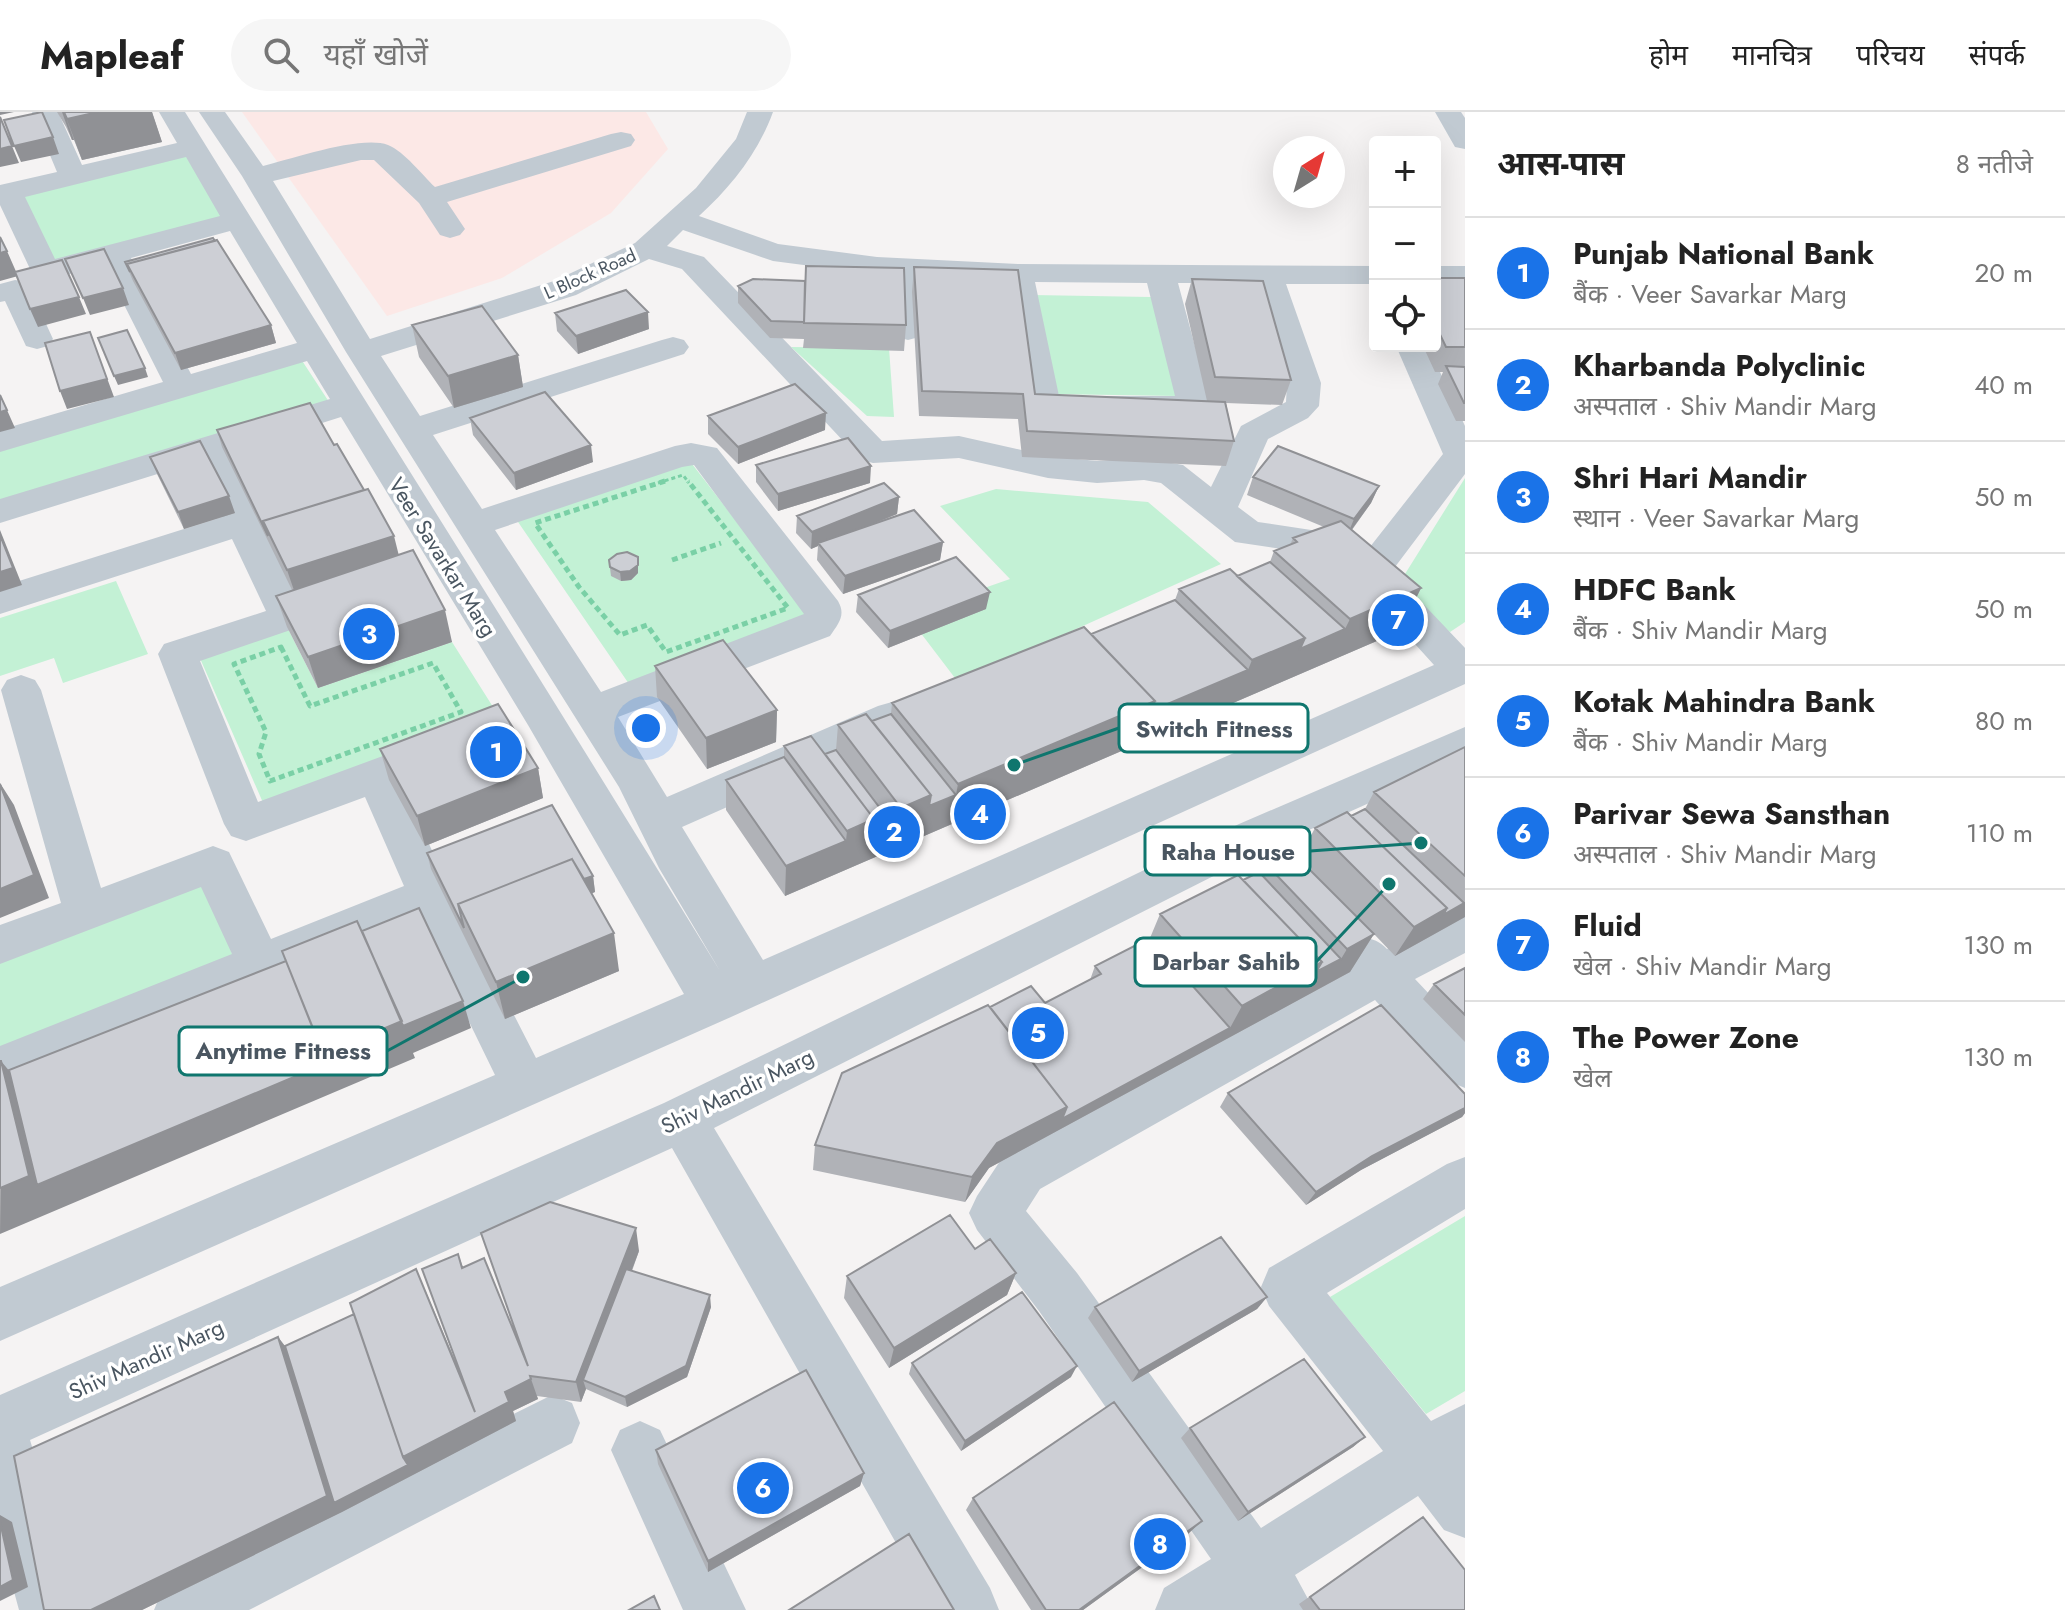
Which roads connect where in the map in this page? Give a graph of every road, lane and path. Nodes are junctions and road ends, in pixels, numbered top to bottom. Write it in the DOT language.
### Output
graph roads {
  1 [pos="46,112"];
  2 [pos="172,112"];
  3 [pos="212,112"];
  4 [pos="760,112"];
  5 [pos="1448,112"];
  6 [pos="15,119"];
  7 [pos="621,140"];
  8 [pos="1465,141"];
  9 [pos="193,147"];
  10 [pos="73,176"];
  11 [pos="256,176"];
  12 [pos="430,198"];
  13 [pos="679,219"];
  14 [pos="238,220"];
  15 [pos="450,229"];
  16 [pos="646,249"];
  17 [pos="113,253"];
  18 [pos="902,267"];
  19 [pos="1018,273"];
  20 [pos="1160,274"];
  21 [pos="1267,274"];
  22 [pos="1369,275"];
  23 [pos="1441,275"];
  24 [pos="1465,275"];
  25 [pos="0,293"];
  26 [pos="908,330"];
  27 [pos="37,339"];
  28 [pos="673,347"];
  29 [pos="316,348"];
  30 [pos="362,352"];
  31 [pos="1415,352"];
  32 [pos="182,388"];
  33 [pos="349,404"];
  34 [pos="412,430"];
  35 [pos="0,441"];
  36 [pos="207,448"];
  37 [pos="1463,455"];
  38 [pos="1219,509"];
  39 [pos="0,511"];
  40 [pos="241,523"];
  41 [pos="473,525"];
  42 [pos="733,539"];
  43 [pos="672,560"];
  44 [pos="1371,572"];
  45 [pos="376,588"];
  46 [pos="0,601"];
  47 [pos="288,617"];
  48 [pos="1463,669"];
  49 [pos="21,690"];
  50 [pos="930,701"];
  51 [pos="593,711"];
  52 [pos="500,721"];
  53 [pos="1465,742"];
  54 [pos="376,775"];
  55 [pos="656,820"];
  56 [pos="1254,836"];
  57 [pos="1287,872"];
  58 [pos="430,895"];
  59 [pos="86,912"];
  60 [pos="1340,930"];
  61 [pos="1465,931"];
  62 [pos="0,945"];
  63 [pos="260,965"];
  64 [pos="1382,976"];
  65 [pos="734,994"];
  66 [pos="1465,1066"];
  67 [pos="0,1068"];
  68 [pos="525,1086"];
  69 [pos="682,1119"];
  70 [pos="1465,1181"];
  71 [pos="0,1314"];
  72 [pos="552,1423"];
  73 [pos="0,1424"];
  74 [pos="0,1436"];
  75 [pos="1445,1446"];
  76 [pos="640,1450"];
  77 [pos="1465,1509"];
  78 [pos="1268,1589"];
  79 [pos="50,1610"];
  80 [pos="185,1610"];
  81 [pos="715,1610"];
  82 [pos="968,1610"];
  83 [pos="1186,1610"];
  1 -- 6 [label="street"];
  1 -- 10 [label="street"];
  2 -- 9 [label="street, Veer Savarkar Marg"];
  3 -- 11 [label="street, Veer Savarkar Marg"];
  4 -- 13 [label="street, L Block Road"];
  5 -- 8 [label="street"];
  7 -- 12 [label="street"];
  9 -- 10 [label="street"];
  9 -- 14 [label="street, Veer Savarkar Marg"];
  10 -- 17 [label="street"];
  11 -- 12 [label="street"];
  11 -- 30 [label="street, Veer Savarkar Marg"];
  12 -- 15 [label="street"];
  13 -- 16 [label="street, L Block Road"];
  13 -- 18 [label="street"];
  14 -- 17 [label="street"];
  14 -- 29 [label="street, Veer Savarkar Marg"];
  16 -- 30 [label="street, L Block Road"];
  16 -- 38 [label="street"];
  17 -- 32 [label="street"];
  18 -- 19 [label="street"];
  18 -- 26 [label="street"];
  19 -- 20 [label="street"];
  19 -- 20 [label="street"];
  20 -- 21 [label="street"];
  21 -- 22 [label="street"];
  21 -- 38 [label="street"];
  23 -- 24 [label="street"];
  25 -- 27 [label="street"];
  28 -- 34 [label="street"];
  29 -- 32 [label="street"];
  29 -- 33 [label="street, Veer Savarkar Marg"];
  30 -- 34 [label="street, Veer Savarkar Marg"];
  31 -- 37 [label="street"];
  32 -- 35 [label="street"];
  33 -- 36 [label="street"];
  33 -- 52 [label="street, Veer Savarkar Marg"];
  34 -- 41 [label="street, Veer Savarkar Marg"];
  36 -- 39 [label="street"];
  36 -- 40 [label="street"];
  37 -- 44 [label="street"];
  38 -- 44 [label="street"];
  40 -- 46 [label="street"];
  40 -- 47 [label="street"];
  41 -- 51 [label="street, Veer Savarkar Marg"];
  41 -- 51 [label="street"];
  42 -- 42 [label="path"];
  42 -- 43 [label="path"];
  44 -- 48 [label="street"];
  45 -- 47 [label="street"];
  47 -- 54 [label="street"];
  48 -- 65 [label="street"];
  49 -- 59 [label="street"];
  50 -- 55 [label="street"];
  51 -- 55 [label="street, Veer Savarkar Marg"];
  52 -- 52 [label="path"];
  52 -- 54 [label="street"];
  52 -- 65 [label="street, Veer Savarkar Marg"];
  53 -- 56 [label="street, Shiv Mandir Marg"];
  54 -- 58 [label="street"];
  55 -- 65 [label="street, Veer Savarkar Marg"];
  56 -- 57 [label="street"];
  56 -- 69 [label="street, Shiv Mandir Marg"];
  58 -- 63 [label="street"];
  58 -- 68 [label="street"];
  59 -- 62 [label="street"];
  59 -- 63 [label="street"];
  60 -- 64 [label="street"];
  61 -- 64 [label="street"];
  63 -- 67 [label="street"];
  64 -- 66 [label="street"];
  64 -- 78 [label="street"];
  65 -- 68 [label="street"];
  68 -- 71 [label="street"];
  69 -- 73 [label="street, Shiv Mandir Marg"];
  69 -- 82 [label="street"];
  70 -- 75 [label="street"];
  72 -- 80 [label="street"];
  74 -- 79 [label="street"];
  75 -- 77 [label="street"];
  75 -- 78 [label="street"];
  76 -- 81 [label="street"];
  78 -- 83 [label="street"];
}
